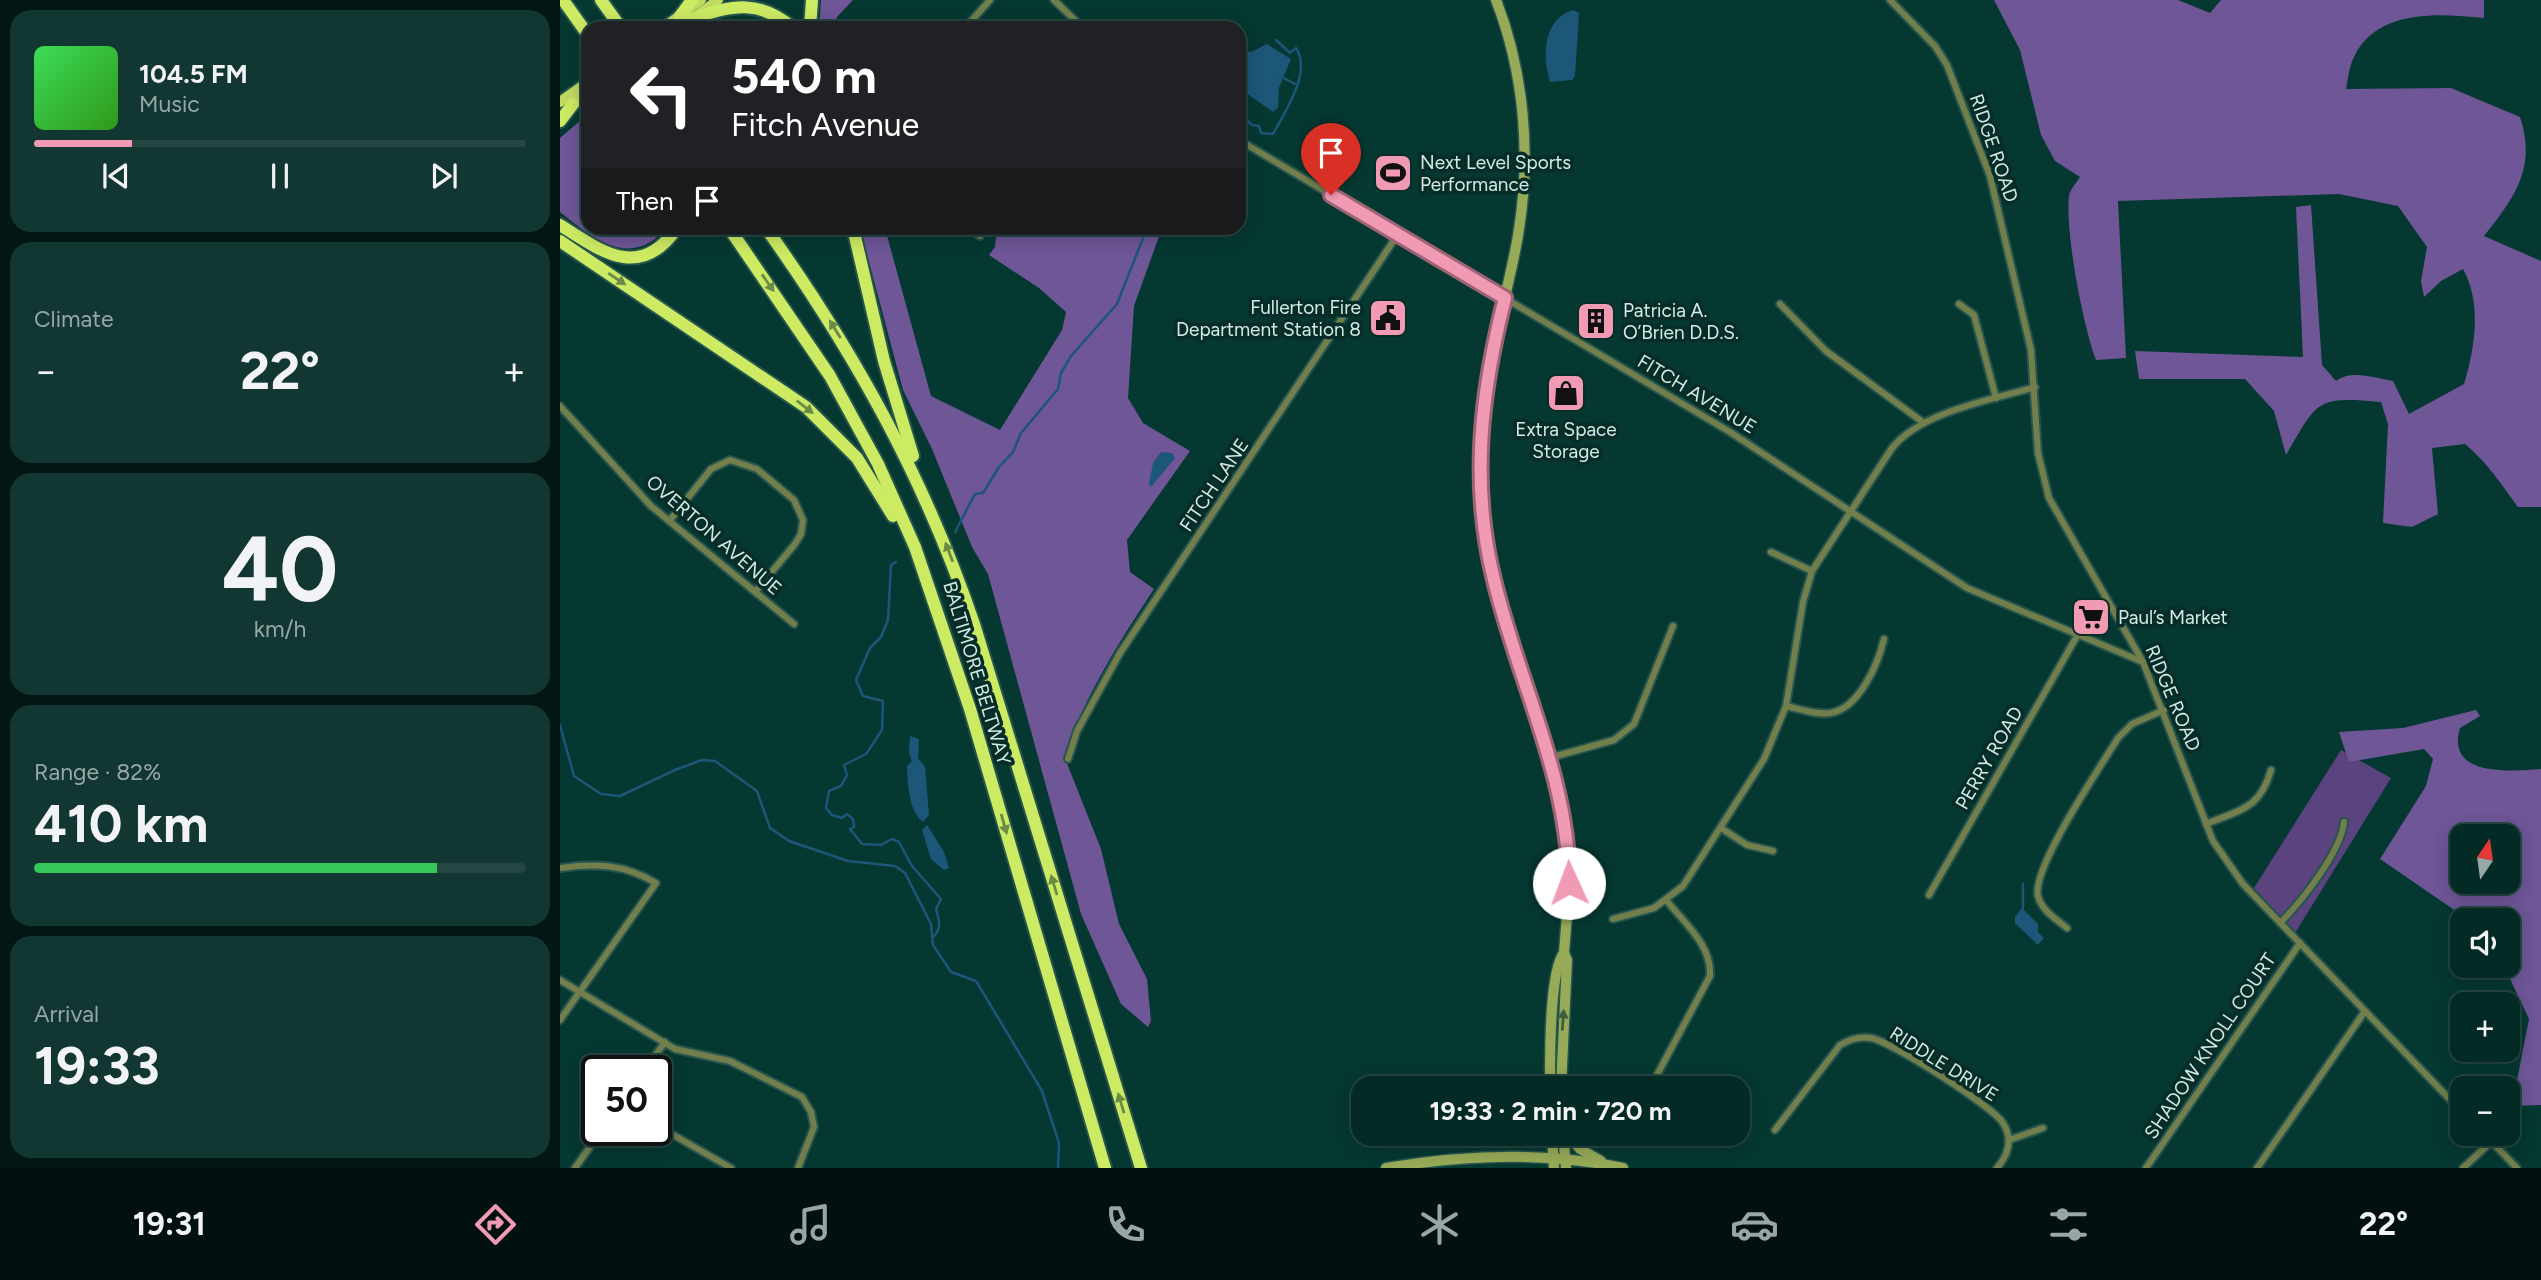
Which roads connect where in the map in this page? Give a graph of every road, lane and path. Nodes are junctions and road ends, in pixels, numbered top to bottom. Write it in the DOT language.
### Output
graph roads {
  1 [pos="562,0"];
  2 [pos="601,0"];
  3 [pos="692,0"];
  4 [pos="701,0"];
  5 [pos="718,0"];
  6 [pos="812,0"];
  7 [pos="990,0"];
  8 [pos="1054,0"];
  9 [pos="1496,0"];
  10 [pos="1890,0"];
  11 [pos="616,21"];
  12 [pos="684,21"];
  13 [pos="786,21"];
  14 [pos="810,21"];
  15 [pos="971,21"];
  16 [pos="1076,21"];
  17 [pos="581,25"];
  18 [pos="581,89"];
  19 [pos="566,103"];
  20 [pos="560,121"];
  21 [pos="1246,144"];
  22 [pos="560,225"];
  23 [pos="1398,234"];
  24 [pos="670,235"];
  25 [pos="734,235"];
  26 [pos="771,235"];
  27 [pos="855,235"];
  28 [pos="560,241"];
  29 [pos="1505,298"];
  30 [pos="1780,304"];
  31 [pos="1959,304"];
  32 [pos="2035,387"];
  33 [pos="1996,398"];
  34 [pos="560,406"];
  35 [pos="1924,423"];
  36 [pos="926,496"];
  37 [pos="1850,512"];
  38 [pos="670,520"];
  39 [pos="1771,552"];
  40 [pos="1812,571"];
  41 [pos="755,592"];
  42 [pos="794,624"];
  43 [pos="1673,626"];
  44 [pos="2077,636"];
  45 [pos="1884,639"];
  46 [pos="2143,662"];
  47 [pos="1786,706"];
  48 [pos="2164,710"];
  49 [pos="979,740"];
  50 [pos="1549,758"];
  51 [pos="1068,759"];
  52 [pos="2271,771"];
  53 [pos="2344,822"];
  54 [pos="2206,824"];
  55 [pos="1721,828"];
  56 [pos="1773,850"];
  57 [pos="560,868"];
  58 [pos="1928,895"];
  59 [pos="1667,901"];
  60 [pos="1613,919"];
  61 [pos="2280,923"];
  62 [pos="2067,928"];
  63 [pos="2300,943"];
  64 [pos="1564,953"];
  65 [pos="560,980"];
  66 [pos="580,992"];
  67 [pos="2365,1010"];
  68 [pos="560,1020"];
  69 [pos="665,1042"];
  70 [pos="656,1055"];
  71 [pos="1551,1076"];
  72 [pos="1562,1076"];
  73 [pos="1656,1076"];
  74 [pos="2450,1099"];
  75 [pos="2043,1128"];
  76 [pos="1775,1130"];
  77 [pos="672,1134"];
  78 [pos="2009,1140"];
  79 [pos="592,1146"];
  80 [pos="1566,1146"];
  81 [pos="1579,1146"];
  82 [pos="2487,1146"];
  83 [pos="2495,1146"];
  84 [pos="1553,1163"];
  85 [pos="1565,1164"];
  86 [pos="1406,1166"];
  87 [pos="578,1167"];
  88 [pos="1619,1167"];
  89 [pos="2149,1167"];
  90 [pos="731,1168"];
  91 [pos="798,1168"];
  92 [pos="1105,1168"];
  93 [pos="1140,1168"];
  94 [pos="1386,1168"];
  95 [pos="1997,1168"];
  96 [pos="2257,1168"];
  97 [pos="2463,1168"];
  98 [pos="2517,1168"];
  1 -- 17 [label="highway"];
  2 -- 11 [label="highway"];
  3 -- 12 [label="highway"];
  4 -- 12 [label="highway"];
  5 -- 12 [label="highway"];
  6 -- 14 [label="highway"];
  7 -- 15 [label="street"];
  8 -- 16 [label="street"];
  9 -- 29 [label="main road"];
  10 -- 32 [label="street, RIDGE ROAD"];
  12 -- 13 [label="highway"];
  18 -- 19 [label="highway"];
  19 -- 20 [label="highway"];
  21 -- 23 [label="street, FITCH AVENUE"];
  22 -- 24 [label="highway"];
  23 -- 29 [label="street, FITCH AVENUE"];
  23 -- 51 [label="street, FITCH LANE"];
  25 -- 49 [label="highway, BALTIMORE BELTWAY, one-way"];
  36 -- 26 [label="highway, BALTIMORE BELTWAY, one-way"];
  27 -- 36 [label="highway"];
  28 -- 49 [label="highway, one-way"];
  29 -- 37 [label="street, FITCH AVENUE"];
  29 -- 50 [label="main road"];
  30 -- 35 [label="street"];
  31 -- 33 [label="street"];
  32 -- 33 [label="street"];
  32 -- 46 [label="street, RIDGE ROAD"];
  33 -- 35 [label="street"];
  34 -- 38 [label="street, OVERTON AVENUE"];
  35 -- 37 [label="street"];
  93 -- 36 [label="highway, BALTIMORE BELTWAY, one-way"];
  37 -- 40 [label="street"];
  37 -- 44 [label="street, FITCH AVENUE"];
  38 -- 41 [label="street, OVERTON AVENUE"];
  38 -- 41 [label="street"];
  39 -- 40 [label="street"];
  40 -- 47 [label="street"];
  41 -- 42 [label="street, OVERTON AVENUE"];
  43 -- 50 [label="street"];
  44 -- 46 [label="street, FITCH AVENUE"];
  44 -- 58 [label="street, PERRY ROAD"];
  45 -- 47 [label="street"];
  46 -- 48 [label="street, RIDGE ROAD"];
  47 -- 55 [label="street"];
  48 -- 54 [label="street, RIDGE ROAD"];
  48 -- 62 [label="street"];
  49 -- 92 [label="highway, BALTIMORE BELTWAY, one-way"];
  50 -- 64 [label="main road"];
  52 -- 54 [label="street"];
  53 -- 61 [label="street"];
  54 -- 61 [label="street, RIDGE ROAD"];
  55 -- 56 [label="street"];
  55 -- 59 [label="street"];
  57 -- 66 [label="street"];
  59 -- 60 [label="street"];
  59 -- 73 [label="street"];
  61 -- 63 [label="street, RIDGE ROAD"];
  63 -- 67 [label="street, RIDGE ROAD"];
  63 -- 89 [label="street, SHADOW KNOLL COURT"];
  64 -- 71 [label="main road"];
  72 -- 64 [label="main road, one-way"];
  65 -- 66 [label="street"];
  66 -- 68 [label="street"];
  66 -- 69 [label="street"];
  67 -- 74 [label="street, RIDGE ROAD"];
  67 -- 96 [label="street"];
  69 -- 70 [label="street"];
  69 -- 91 [label="street"];
  75 -- 78 [label="street"];
  76 -- 78 [label="street, RIDDLE DRIVE"];
  77 -- 90 [label="street"];
  78 -- 95 [label="street"];
  79 -- 87 [label="street"];
  80 -- 85 [label="main road"];
  81 -- 88 [label="main road"];
  82 -- 97 [label="street"];
  83 -- 98 [label="street"];
  84 -- 85 [label="main road"];
  84 -- 86 [label="main road"];
  85 -- 88 [label="main road"];
  86 -- 94 [label="main road"];
}
